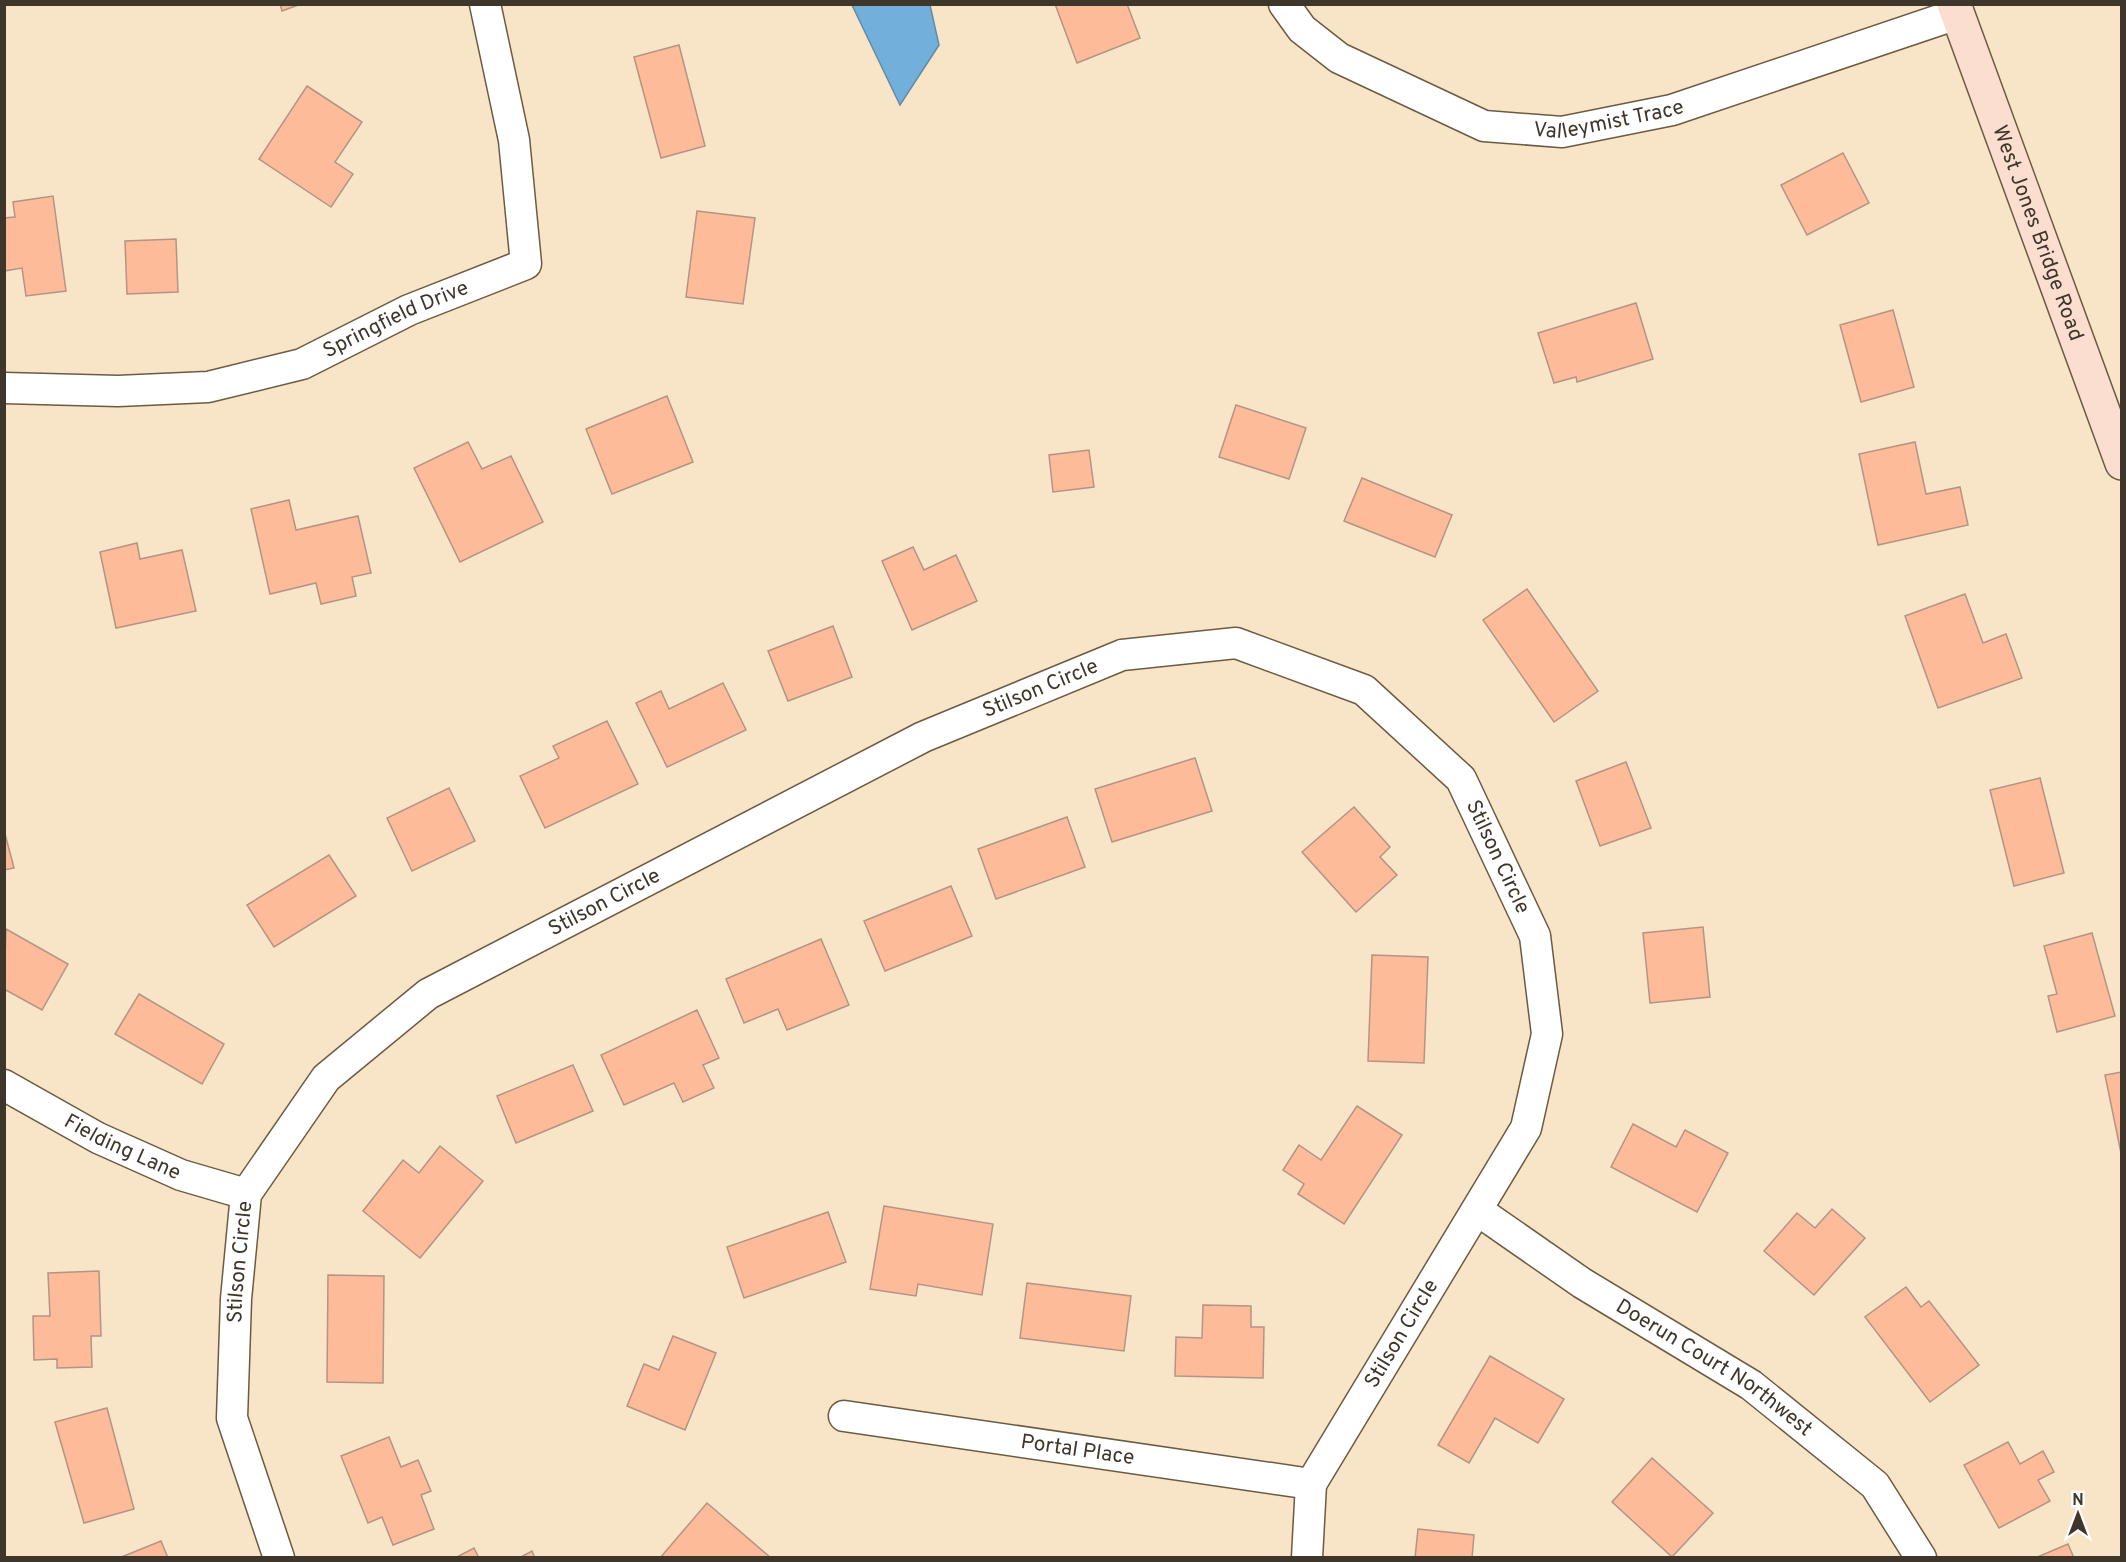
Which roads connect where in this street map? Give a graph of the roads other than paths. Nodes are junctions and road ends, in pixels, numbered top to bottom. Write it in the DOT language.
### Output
graph roads {
  1 [pos="485,4"];
  2 [pos="1284,4"];
  3 [pos="1955,9"];
  4 [pos="4,388"];
  5 [pos="2121,463"];
  6 [pos="4,1085"];
  7 [pos="246,1194"];
  8 [pos="1477,1210"];
  9 [pos="844,1416"];
  10 [pos="1311,1484"];
  11 [pos="279,1557"];
  12 [pos="1307,1557"];
  13 [pos="1921,1557"];
  1 -- 4 [label="street, Springfield Drive"];
  2 -- 3 [label="street, Valleymist Trace"];
  3 -- 5 [label="street, West Jones Bridge Road"];
  6 -- 7 [label="street, Fielding Lane"];
  7 -- 8 [label="street, Stilson Circle"];
  7 -- 11 [label="street, Stilson Circle"];
  8 -- 10 [label="street, Stilson Circle"];
  8 -- 13 [label="street, Doerun Court Northwest"];
  9 -- 10 [label="street, Portal Place"];
  10 -- 12 [label="street, Stilson Circle"];
}
